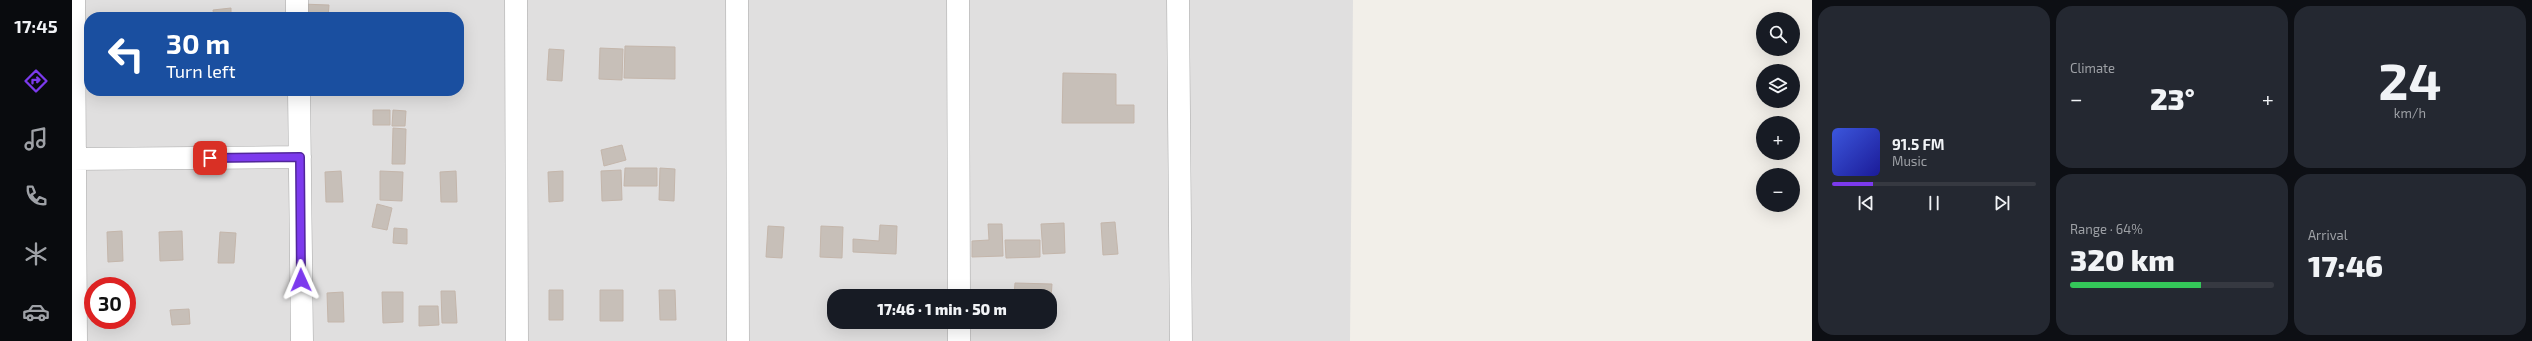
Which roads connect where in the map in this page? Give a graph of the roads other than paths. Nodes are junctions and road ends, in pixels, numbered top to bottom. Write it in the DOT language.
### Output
graph roads {
  1 [pos="74,0"];
  2 [pos="297,0"];
  3 [pos="516,0"];
  4 [pos="737,0"];
  5 [pos="958,0"];
  6 [pos="1178,0"];
  7 [pos="297,12"];
  8 [pos="299,96"];
  9 [pos="300,157"];
  10 [pos="74,160"];
  11 [pos="959,289"];
  12 [pos="959,329"];
  13 [pos="76,341"];
  14 [pos="302,341"];
  15 [pos="517,341"];
  16 [pos="738,341"];
  17 [pos="959,341"];
  18 [pos="1181,341"];
  1 -- 10 [label="street"];
  2 -- 7 [label="street"];
  3 -- 15 [label="street"];
  4 -- 16 [label="street"];
  5 -- 11 [label="street"];
  6 -- 18 [label="street"];
  8 -- 9 [label="street"];
  9 -- 10 [label="street"];
  9 -- 14 [label="street"];
  10 -- 13 [label="street"];
  12 -- 17 [label="street"];
}
